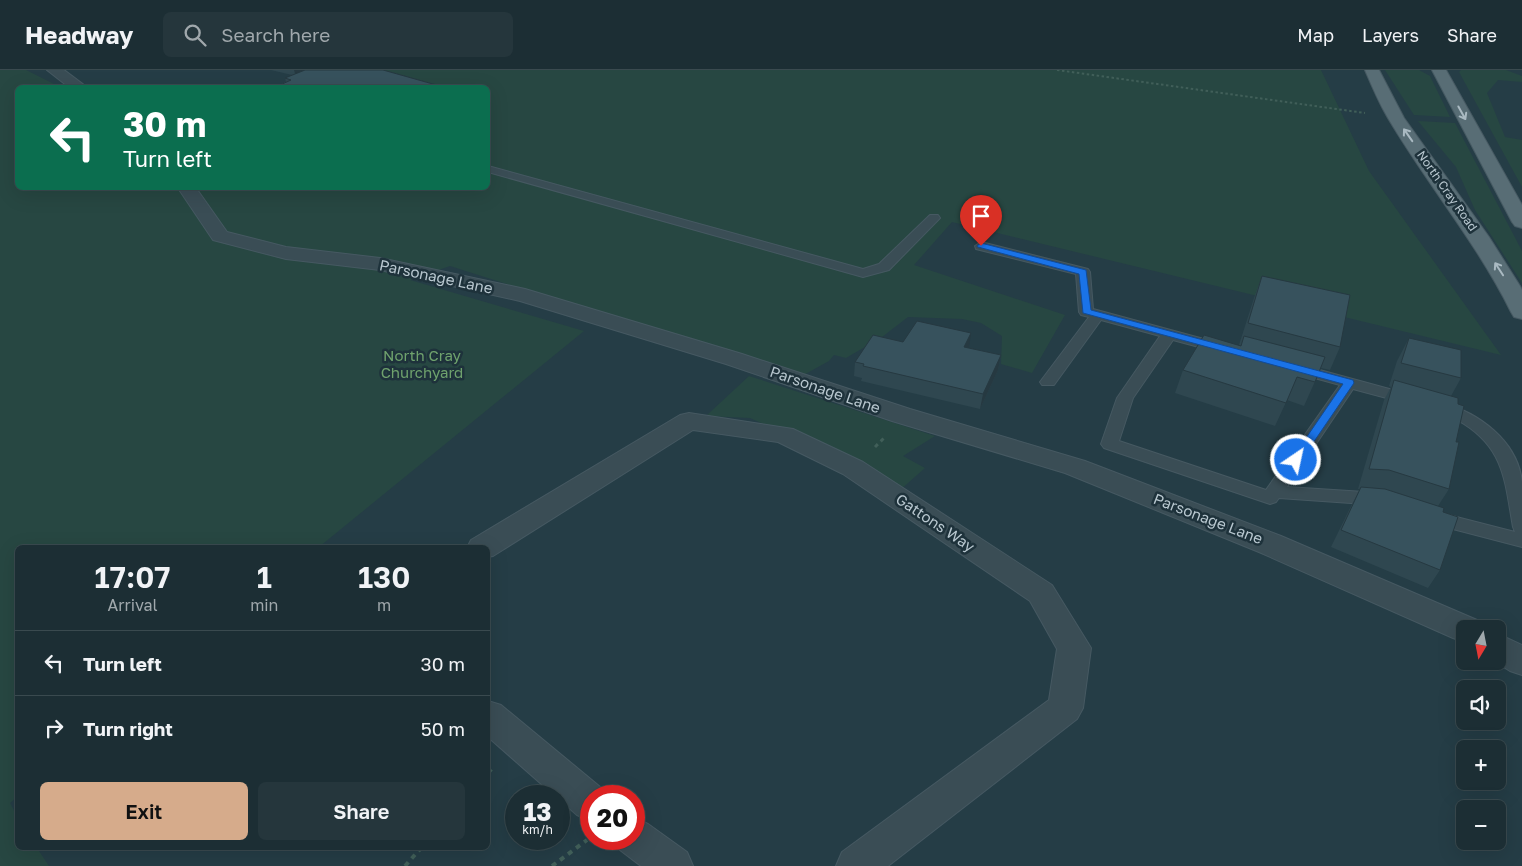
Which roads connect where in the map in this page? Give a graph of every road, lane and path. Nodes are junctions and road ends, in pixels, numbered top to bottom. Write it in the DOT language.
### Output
graph roads {
  1 [pos="54,70"];
  2 [pos="324,70"];
  3 [pos="1057,70"];
  4 [pos="1372,70"];
  5 [pos="1438,70"];
  6 [pos="77,85"];
  7 [pos="286,85"];
  8 [pos="1395,117"];
  9 [pos="490,170"];
  10 [pos="189,190"];
  11 [pos="934,218"];
  12 [pos="1522,222"];
  13 [pos="981,246"];
  14 [pos="1522,312"];
  15 [pos="1098,315"];
  16 [pos="1169,334"];
  17 [pos="1235,352"];
  18 [pos="1282,364"];
  19 [pos="1048,382"];
  20 [pos="1349,383"];
  21 [pos="902,415"];
  22 [pos="853,468"];
  23 [pos="1274,492"];
  24 [pos="1395,504"];
  25 [pos="1414,510"];
  26 [pos="1522,527"];
  27 [pos="1522,540"];
  28 [pos="487,545"];
  29 [pos="1456,625"];
  30 [pos="1506,652"];
  31 [pos="1522,661"];
  32 [pos="490,718"];
  33 [pos="580,794"];
  34 [pos="580,844"];
  35 [pos="645,845"];
  36 [pos="419,850"];
  37 [pos="405,866"];
  38 [pos="552,866"];
  39 [pos="673,866"];
  40 [pos="856,866"];
  1 -- 6 [label="street"];
  2 -- 7 [label="lane"];
  3 -- 8 [label="path"];
  4 -- 8 [label="main road, North Cray Road"];
  5 -- 12 [label="main road, one-way"];
  14 -- 8 [label="main road, North Cray Road, one-way"];
  9 -- 11 [label="lane"];
  10 -- 21 [label="street, Parsonage Lane"];
  13 -- 15 [label="lane"];
  15 -- 16 [label="lane"];
  15 -- 19 [label="lane"];
  16 -- 17 [label="lane"];
  16 -- 23 [label="lane"];
  18 -- 20 [label="lane"];
  20 -- 23 [label="lane"];
  20 -- 26 [label="lane"];
  21 -- 22 [label="path"];
  21 -- 29 [label="street, Parsonage Lane"];
  22 -- 28 [label="street, Gattons Way"];
  22 -- 40 [label="street, Gattons Way"];
  23 -- 24 [label="lane"];
  25 -- 27 [label="lane"];
  30 -- 31 [label="street"];
  32 -- 33 [label="street"];
  34 -- 38 [label="path"];
  35 -- 39 [label="street"];
  36 -- 37 [label="path"];
}
